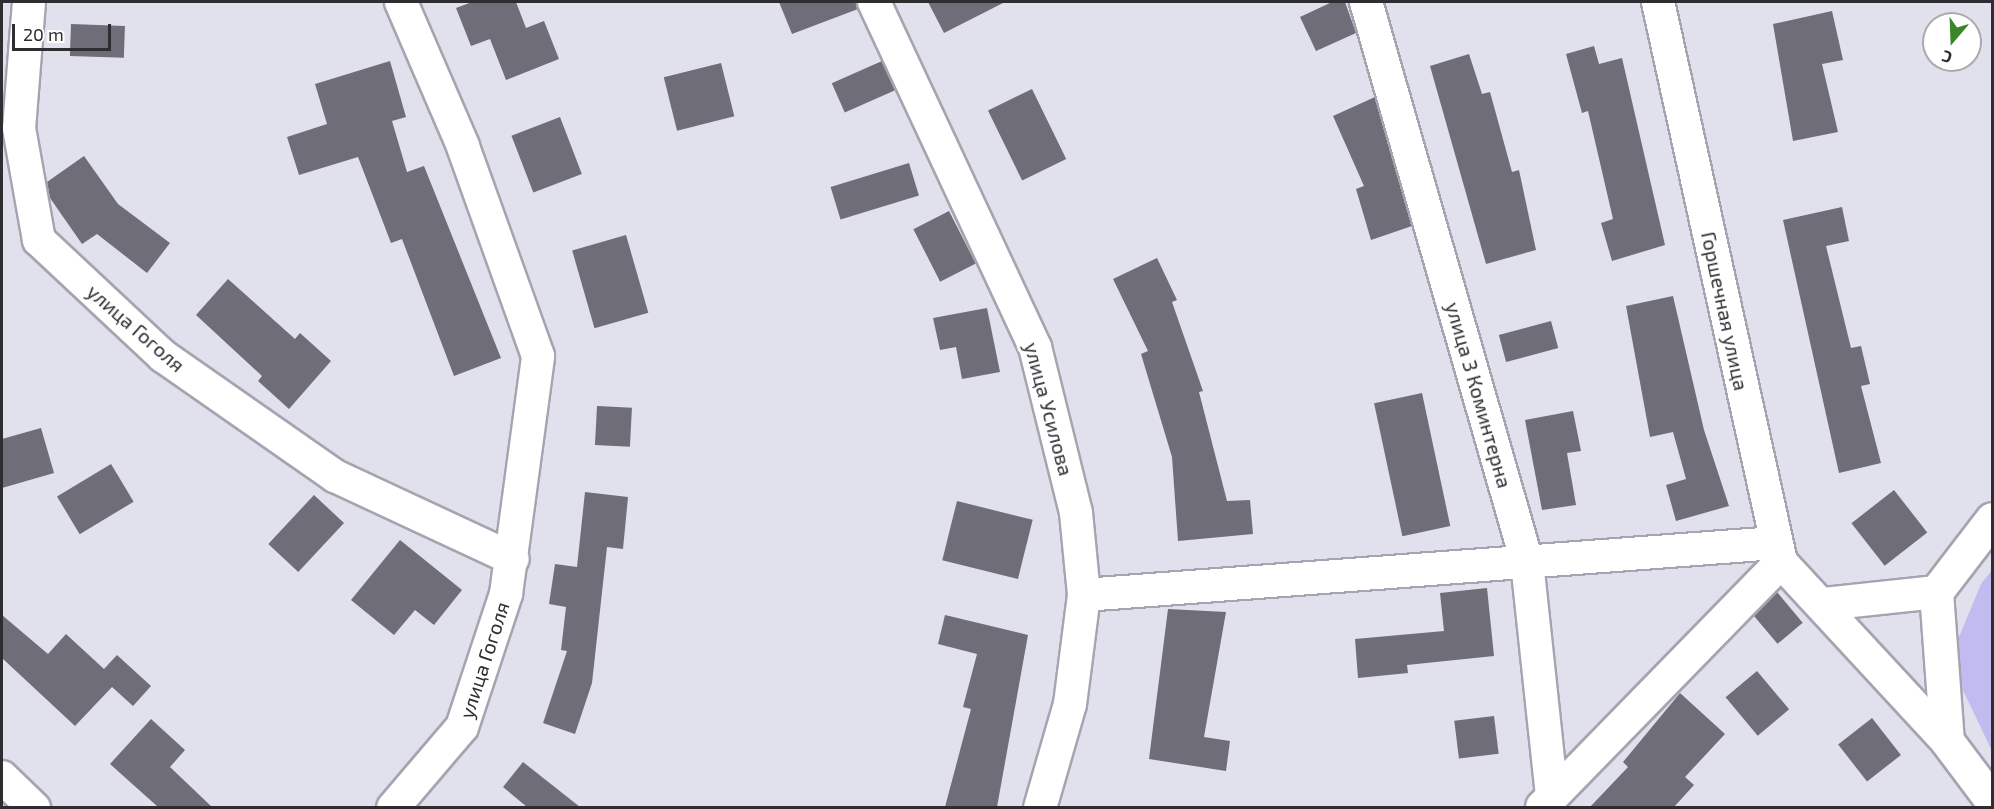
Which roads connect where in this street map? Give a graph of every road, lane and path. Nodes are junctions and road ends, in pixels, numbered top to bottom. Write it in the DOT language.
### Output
graph roads {
  1 [pos="29,2"];
  2 [pos="401,2"];
  3 [pos="874,2"];
  4 [pos="1366,2"];
  5 [pos="1658,2"];
  6 [pos="1992,519"];
  7 [pos="1779,553"];
  8 [pos="513,559"];
  9 [pos="1527,562"];
  10 [pos="1936,592"];
  11 [pos="1084,594"];
  12 [pos="1824,604"];
  13 [pos="1947,741"];
  14 [pos="2,777"];
  15 [pos="1992,801"];
  16 [pos="1547,802"];
  17 [pos="33,807"];
  18 [pos="393,807"];
  19 [pos="1040,807"];
  1 -- 8 [label="street, улица Гоголя"];
  2 -- 8 [label="street, улица Гоголя"];
  3 -- 11 [label="street, улица Усилова"];
  4 -- 9 [label="street, улица 3 Коминтерна"];
  5 -- 7 [label="street, Горшечная улица"];
  6 -- 10 [label="street"];
  7 -- 9 [label="street"];
  7 -- 12 [label="street"];
  7 -- 16 [label="street, улица 3 Коминтерна"];
  8 -- 18 [label="street, улица Гоголя"];
  9 -- 11 [label="street"];
  9 -- 16 [label="street, улица 3 Коминтерна"];
  10 -- 12 [label="street"];
  10 -- 13 [label="street"];
  11 -- 19 [label="street, улица Усилова"];
  12 -- 13 [label="street"];
  13 -- 15 [label="street"];
  14 -- 17 [label="street"];
}
